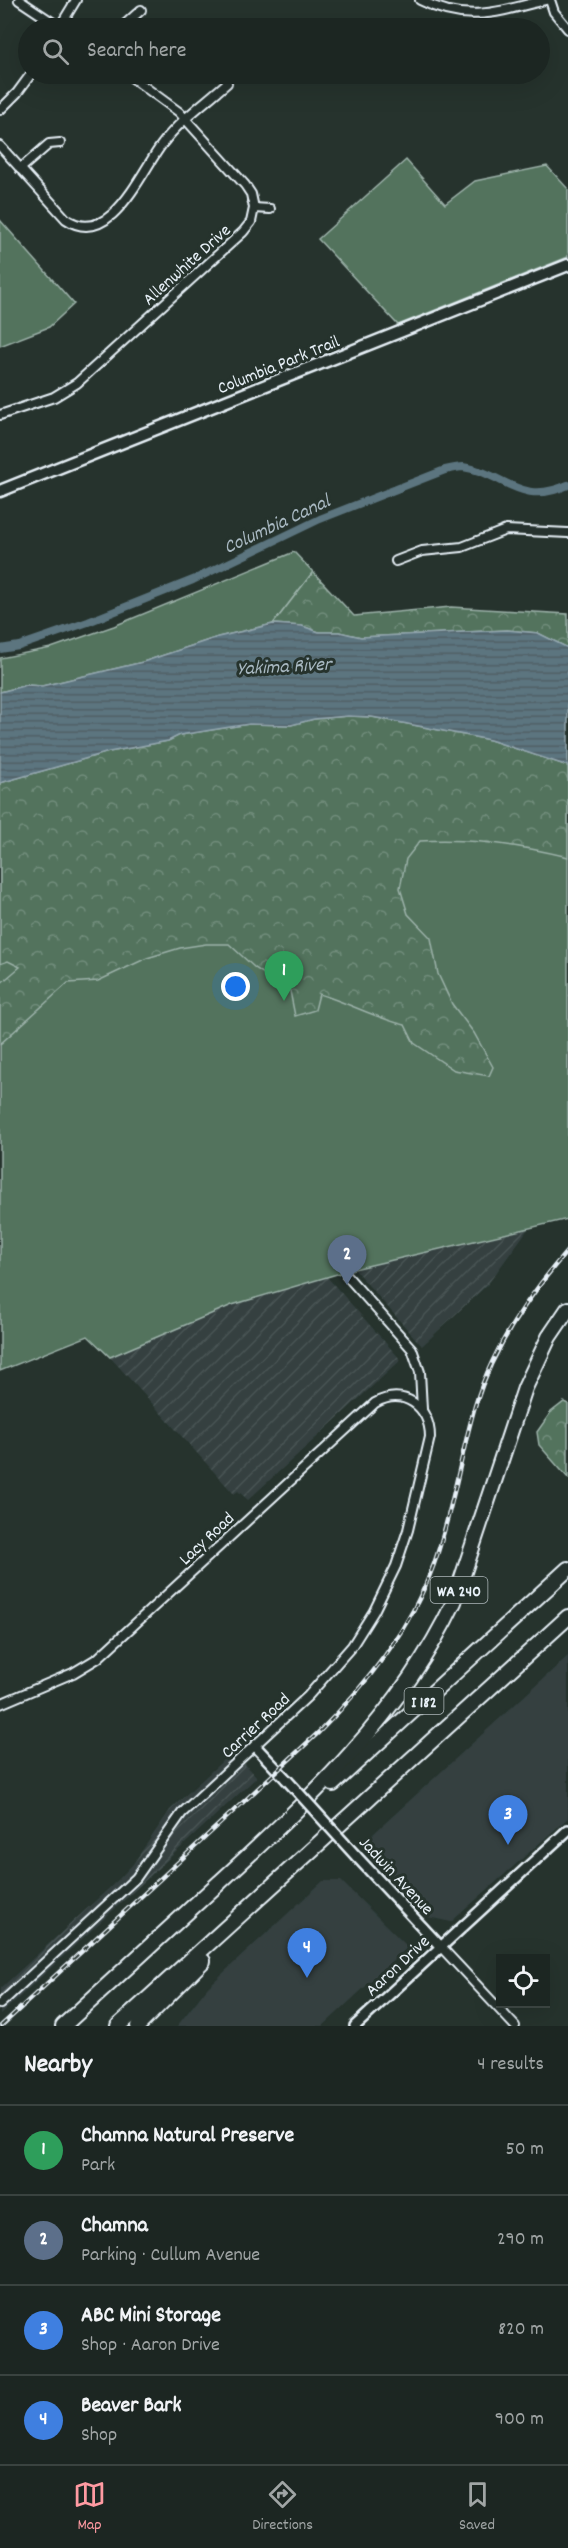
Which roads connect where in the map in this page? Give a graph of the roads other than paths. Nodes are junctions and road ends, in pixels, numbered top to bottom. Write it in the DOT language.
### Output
graph roads {
  1 [pos="19,0"];
  2 [pos="76,0"];
  3 [pos="420,0"];
  4 [pos="545,0"];
  5 [pos="550,0"];
  6 [pos="141,10"];
  7 [pos="45,18"];
  8 [pos="66,18"];
  9 [pos="132,18"];
  10 [pos="568,28"];
  11 [pos="24,84"];
  12 [pos="142,84"];
  13 [pos="226,84"];
  14 [pos="0,110"];
  15 [pos="187,120"];
  16 [pos="60,143"];
  17 [pos="0,146"];
  18 [pos="20,169"];
  19 [pos="254,208"];
  20 [pos="270,209"];
  21 [pos="568,265"];
  22 [pos="0,415"];
  23 [pos="0,491"];
  24 [pos="568,533"];
  25 [pos="396,561"];
  26 [pos="347,1276"];
  27 [pos="568,1309"];
  28 [pos="422,1409"];
  29 [pos="568,1569"];
  30 [pos="568,1617"];
  31 [pos="0,1704"];
  32 [pos="255,1746"];
  33 [pos="278,1829"];
  34 [pos="568,1830"];
  35 [pos="322,1840"];
  36 [pos="441,1947"];
  37 [pos="0,2004"];
  38 [pos="63,2026"];
  39 [pos="118,2026"];
  40 [pos="140,2026"];
  41 [pos="355,2026"];
  42 [pos="515,2026"];
  1 -- 7 [label="street"];
  2 -- 8 [label="street"];
  3 -- 4 [label="street"];
  5 -- 10 [label="street"];
  6 -- 9 [label="street"];
  11 -- 14 [label="street"];
  12 -- 15 [label="street"];
  13 -- 15 [label="street"];
  15 -- 18 [label="street"];
  15 -- 19 [label="street"];
  16 -- 18 [label="street"];
  17 -- 18 [label="street"];
  19 -- 20 [label="street"];
  19 -- 22 [label="street, Allenwhite Drive"];
  21 -- 23 [label="main road, Columbia Park Trail"];
  24 -- 25 [label="street"];
  26 -- 28 [label="street, Carrier Road"];
  27 -- 33 [label="highway, WA 240"];
  28 -- 31 [label="street, Lacy Road"];
  28 -- 32 [label="street, Carrier Road"];
  29 -- 33 [label="highway, I 182"];
  30 -- 35 [label="highway, I 182"];
  32 -- 36 [label="street, Jadwin Avenue, bridge"];
  32 -- 37 [label="street, Carrier Road"];
  33 -- 38 [label="highway, I 182"];
  34 -- 36 [label="street, Aaron Drive"];
  35 -- 39 [label="highway, I 182"];
  35 -- 40 [label="highway"];
  36 -- 41 [label="street, Aaron Drive"];
  36 -- 42 [label="street, Jadwin Avenue"];
}
